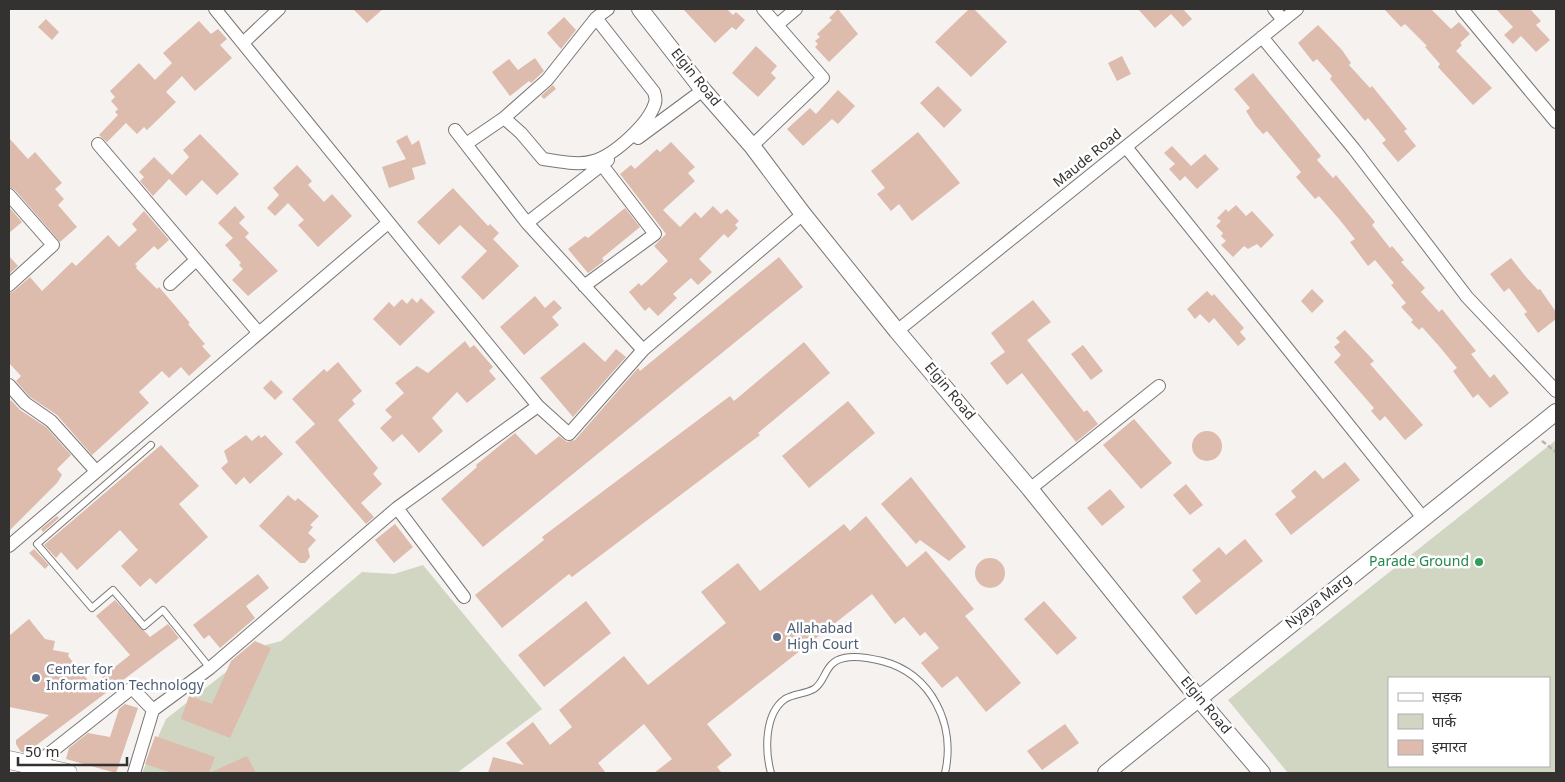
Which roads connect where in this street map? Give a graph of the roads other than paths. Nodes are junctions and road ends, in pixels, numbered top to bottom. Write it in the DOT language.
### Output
graph roads {
  1 [pos="215,9"];
  2 [pos="279,9"];
  3 [pos="608,9"];
  4 [pos="640,9"];
  5 [pos="763,9"];
  6 [pos="796,9"];
  7 [pos="1274,9"];
  8 [pos="1297,9"];
  9 [pos="1462,9"];
  10 [pos="596,18"];
  11 [pos="1283,20"];
  12 [pos="777,25"];
  13 [pos="1262,37"];
  14 [pos="243,43"];
  15 [pos="703,90"];
  16 [pos="504,118"];
  17 [pos="1556,122"];
  18 [pos="455,130"];
  19 [pos="98,144"];
  20 [pos="466,144"];
  21 [pos="752,146"];
  22 [pos="1126,147"];
  23 [pos="602,165"];
  24 [pos="9,195"];
  25 [pos="804,214"];
  26 [pos="388,223"];
  27 [pos="527,223"];
  28 [pos="196,260"];
  29 [pos="170,284"];
  30 [pos="9,285"];
  31 [pos="584,286"];
  32 [pos="897,331"];
  33 [pos="258,332"];
  34 [pos="643,350"];
  35 [pos="9,385"];
  36 [pos="1159,386"];
  37 [pos="1556,391"];
  38 [pos="538,406"];
  39 [pos="1556,412"];
  40 [pos="151,445"];
  41 [pos="96,471"];
  42 [pos="1030,489"];
  43 [pos="397,508"];
  44 [pos="1424,519"];
  45 [pos="9,546"];
  46 [pos="464,597"];
  47 [pos="210,668"];
  48 [pos="1198,698"];
  49 [pos="153,710"];
  50 [pos="9,760"];
  51 [pos="35,769"];
  52 [pos="68,773"];
  53 [pos="134,773"];
  54 [pos="771,773"];
  55 [pos="945,773"];
  56 [pos="1106,773"];
  57 [pos="1262,773"];
  1 -- 14 [label="street"];
  2 -- 14 [label="street"];
  3 -- 10 [label="street"];
  4 -- 15 [label="street, Elgin Road"];
  5 -- 12 [label="street"];
  6 -- 12 [label="street"];
  7 -- 11 [label="street"];
  8 -- 11 [label="street, Maude Road"];
  9 -- 17 [label="street"];
  10 -- 16 [label="street"];
  10 -- 16 [label="street"];
  11 -- 13 [label="street, Maude Road"];
  12 -- 21 [label="street"];
  13 -- 22 [label="street, Maude Road"];
  13 -- 37 [label="street"];
  14 -- 26 [label="street"];
  15 -- 21 [label="street, Elgin Road"];
  15 -- 23 [label="street"];
  16 -- 20 [label="street"];
  18 -- 20 [label="street"];
  19 -- 28 [label="street"];
  20 -- 27 [label="street"];
  21 -- 25 [label="street, Elgin Road"];
  22 -- 32 [label="street, Maude Road"];
  22 -- 44 [label="street"];
  23 -- 27 [label="street"];
  23 -- 31 [label="street"];
  24 -- 30 [label="street"];
  25 -- 32 [label="street, Elgin Road"];
  25 -- 34 [label="street"];
  26 -- 33 [label="street"];
  26 -- 38 [label="street"];
  27 -- 31 [label="street"];
  28 -- 29 [label="street"];
  28 -- 33 [label="street"];
  31 -- 34 [label="street"];
  32 -- 42 [label="street, Elgin Road"];
  33 -- 41 [label="street"];
  34 -- 38 [label="street"];
  35 -- 41 [label="street"];
  36 -- 42 [label="street"];
  38 -- 43 [label="street"];
  39 -- 44 [label="street, Nyaya Marg"];
  40 -- 47 [label="lane"];
  41 -- 45 [label="street"];
  42 -- 48 [label="street, Elgin Road"];
  43 -- 46 [label="street"];
  43 -- 47 [label="street"];
  44 -- 48 [label="street, Nyaya Marg"];
  47 -- 49 [label="street"];
  48 -- 56 [label="street, Nyaya Marg"];
  48 -- 57 [label="street, Elgin Road"];
  49 -- 51 [label="street"];
  49 -- 53 [label="street"];
  50 -- 51 [label="main road"];
  51 -- 52 [label="main road"];
  54 -- 55 [label="lane"];
}
